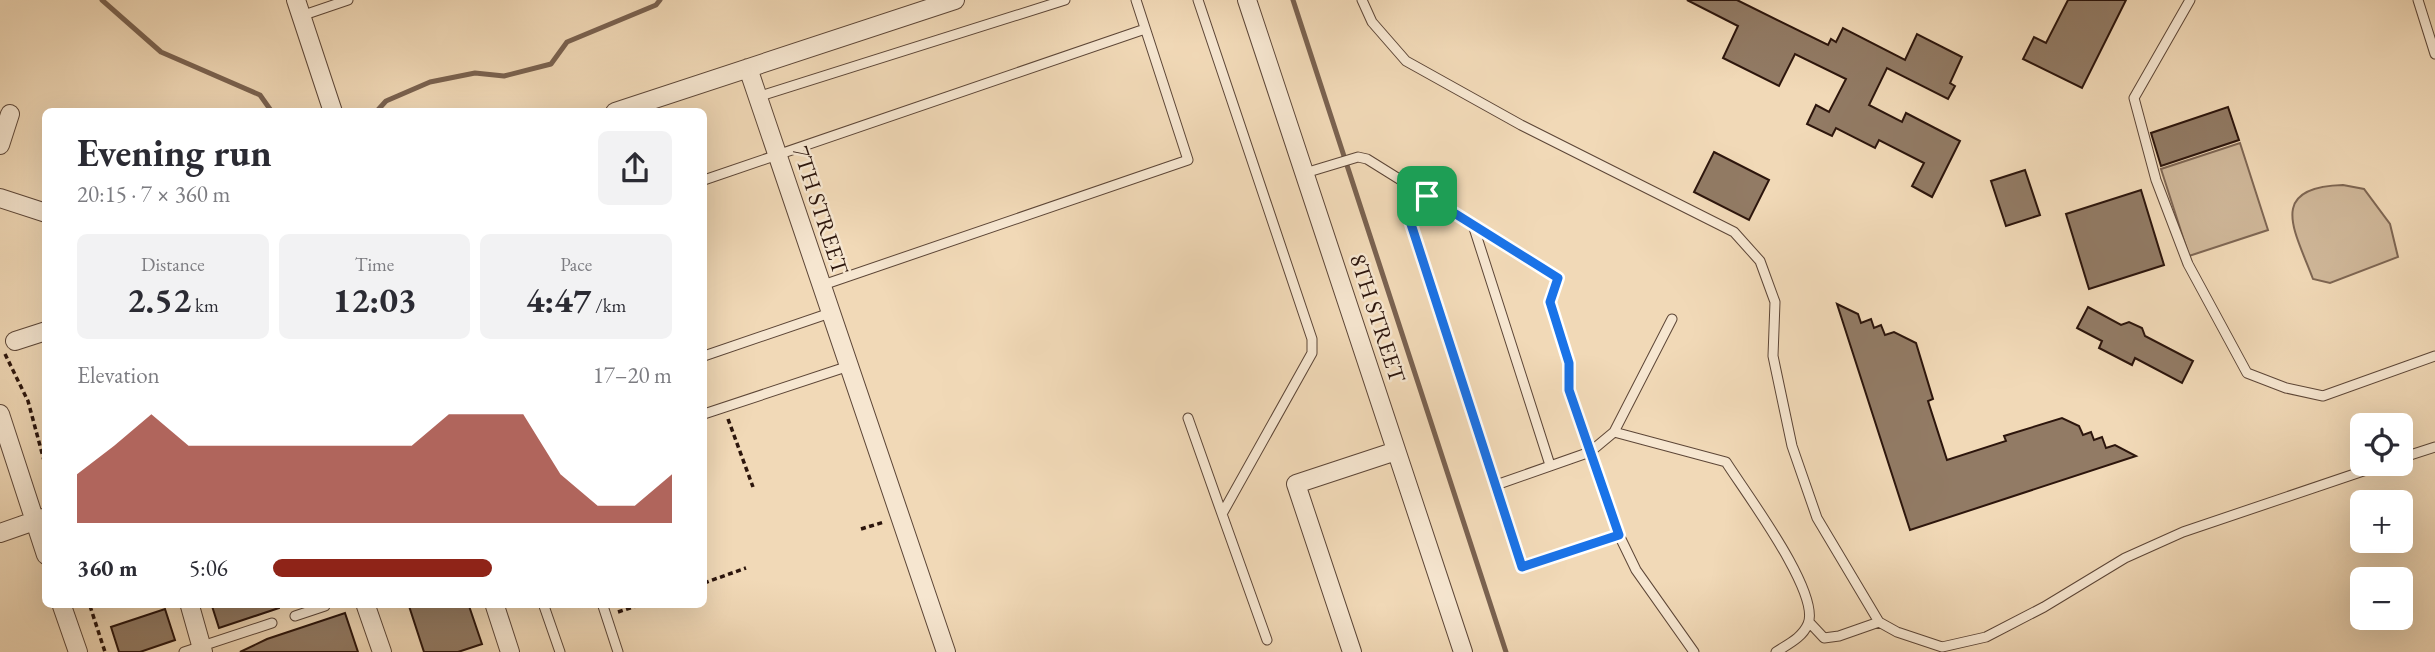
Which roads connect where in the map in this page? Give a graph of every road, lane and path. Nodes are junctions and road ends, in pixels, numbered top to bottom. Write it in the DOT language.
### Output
graph roads {
  1 [pos="348,0"];
  2 [pos="955,0"];
  3 [pos="1065,0"];
  4 [pos="1136,0"];
  5 [pos="1198,0"];
  6 [pos="1247,0"];
  7 [pos="1362,0"];
  8 [pos="2190,0"];
  9 [pos="2418,0"];
  10 [pos="298,8"];
  11 [pos="1145,30"];
  12 [pos="2435,54"];
  13 [pos="748,68"];
  14 [pos="757,97"];
  15 [pos="331,108"];
  16 [pos="627,108"];
  17 [pos="10,114"];
  18 [pos="0,145"];
  19 [pos="778,156"];
  20 [pos="1305,173"];
  21 [pos="707,179"];
  22 [pos="1427,196"];
  23 [pos="0,198"];
  24 [pos="42,212"];
  25 [pos="1473,225"];
  26 [pos="820,286"];
  27 [pos="830,313"];
  28 [pos="1672,319"];
  29 [pos="42,333"];
  30 [pos="10,346"];
  31 [pos="707,355"];
  32 [pos="2435,356"];
  33 [pos="849,366"];
  34 [pos="724,407"];
  35 [pos="707,413"];
  36 [pos="0,414"];
  37 [pos="1188,418"];
  38 [pos="1614,432"];
  39 [pos="2435,447"];
  40 [pos="1396,451"];
  41 [pos="1590,452"];
  42 [pos="42,453"];
  43 [pos="2413,454"];
  44 [pos="1550,465"];
  45 [pos="2350,476"];
  46 [pos="1496,485"];
  47 [pos="753,487"];
  48 [pos="1222,514"];
  49 [pos="900,516"];
  50 [pos="40,519"];
  51 [pos="861,529"];
  52 [pos="0,533"];
  53 [pos="1619,535"];
  54 [pos="746,568"];
  55 [pos="707,582"];
  56 [pos="63,608"];
  57 [pos="91,608"];
  58 [pos="190,608"];
  59 [pos="319,608"];
  60 [pos="367,608"];
  61 [pos="496,608"];
  62 [pos="545,608"];
  63 [pos="604,608"];
  64 [pos="630,608"];
  65 [pos="295,616"];
  66 [pos="606,616"];
  67 [pos="1809,622"];
  68 [pos="1879,622"];
  69 [pos="272,623"];
  70 [pos="1266,640"];
  71 [pos="196,650"];
  72 [pos="78,652"];
  73 [pos="106,652"];
  74 [pos="382,652"];
  75 [pos="510,652"];
  76 [pos="560,652"];
  77 [pos="618,652"];
  78 [pos="946,652"];
  79 [pos="1352,652"];
  80 [pos="1463,652"];
  81 [pos="1694,652"];
  82 [pos="1776,652"];
  1 -- 10 [label="lane"];
  2 -- 13 [label="street"];
  3 -- 14 [label="lane"];
  4 -- 11 [label="lane"];
  5 -- 48 [label="lane"];
  6 -- 20 [label="street, 8TH STREET"];
  7 -- 68 [label="lane"];
  8 -- 32 [label="lane"];
  9 -- 12 [label="lane"];
  10 -- 15 [label="street"];
  11 -- 19 [label="lane"];
  11 -- 26 [label="lane"];
  13 -- 14 [label="street, 7TH STREET"];
  13 -- 16 [label="street"];
  14 -- 19 [label="street, 7TH STREET"];
  17 -- 18 [label="street"];
  19 -- 21 [label="lane"];
  19 -- 26 [label="street, 7TH STREET"];
  20 -- 22 [label="lane"];
  20 -- 40 [label="street, 8TH STREET"];
  22 -- 25 [label="lane"];
  22 -- 46 [label="lane"];
  23 -- 24 [label="street"];
  25 -- 41 [label="lane"];
  25 -- 44 [label="lane"];
  26 -- 27 [label="street, 7TH STREET"];
  27 -- 31 [label="lane"];
  27 -- 33 [label="street, 7TH STREET"];
  28 -- 38 [label="lane"];
  29 -- 30 [label="street"];
  30 -- 42 [label="path"];
  33 -- 34 [label="lane"];
  33 -- 49 [label="street, 7TH STREET"];
  34 -- 35 [label="lane"];
  34 -- 47 [label="path"];
  36 -- 50 [label="street"];
  37 -- 48 [label="lane"];
  38 -- 41 [label="lane"];
  38 -- 67 [label="lane"];
  39 -- 43 [label="lane"];
  40 -- 79 [label="street"];
  40 -- 80 [label="street, 8TH STREET"];
  41 -- 44 [label="lane"];
  41 -- 53 [label="lane"];
  44 -- 46 [label="lane"];
  45 -- 68 [label="lane"];
  46 -- 53 [label="lane"];
  48 -- 70 [label="lane"];
  49 -- 51 [label="path"];
  49 -- 78 [label="street, 7TH STREET"];
  50 -- 52 [label="street"];
  53 -- 81 [label="lane"];
  54 -- 55 [label="path"];
  56 -- 72 [label="street"];
  57 -- 73 [label="path"];
  58 -- 71 [label="street"];
  59 -- 65 [label="lane"];
  60 -- 74 [label="street"];
  61 -- 75 [label="street"];
  62 -- 76 [label="lane"];
  63 -- 66 [label="lane"];
  64 -- 66 [label="path"];
  66 -- 77 [label="lane"];
  67 -- 68 [label="lane"];
  67 -- 82 [label="lane"];
  69 -- 71 [label="lane"];
}
